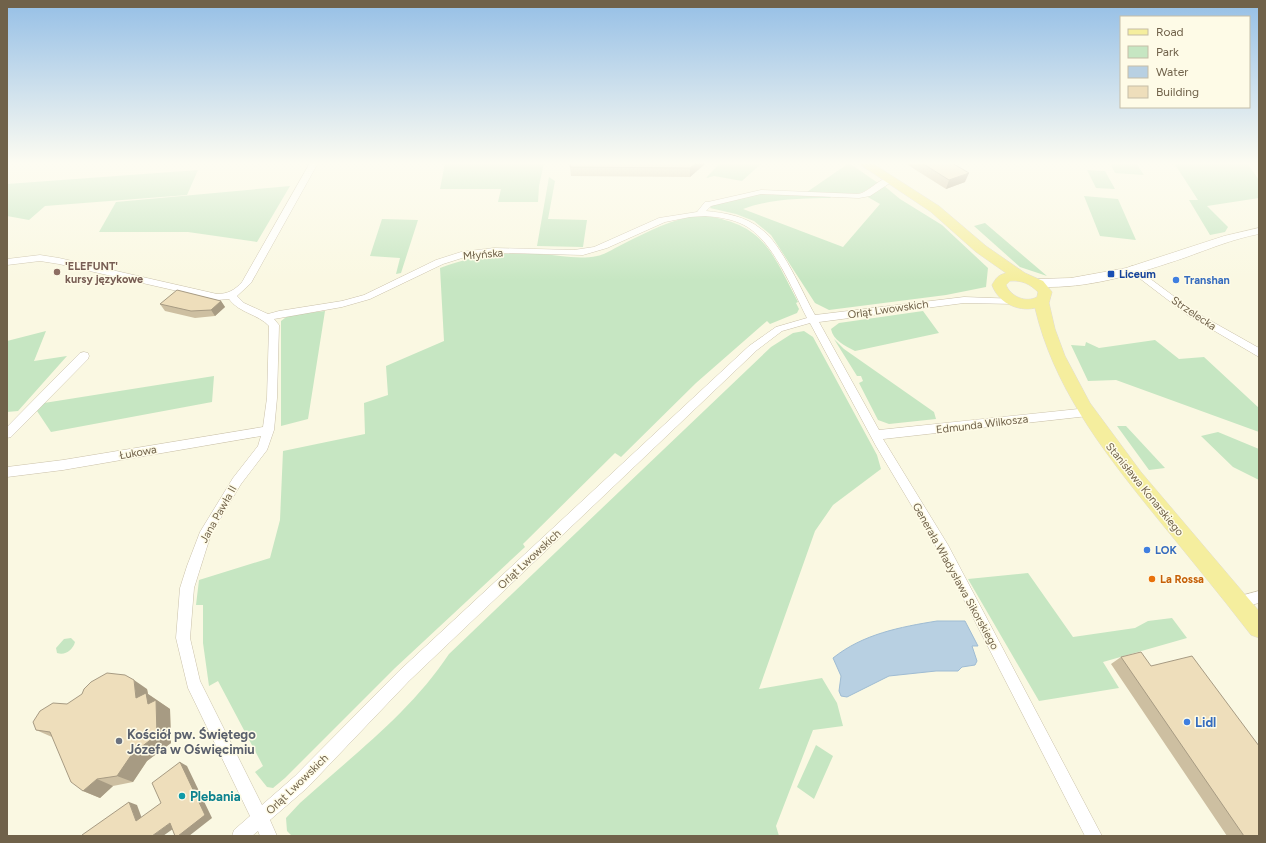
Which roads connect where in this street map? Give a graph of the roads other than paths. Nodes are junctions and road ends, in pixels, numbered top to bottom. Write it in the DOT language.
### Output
graph roads {
  1 [pos="292,202"];
  2 [pos="715,202"];
  3 [pos="925,202"];
  4 [pos="701,212"];
  5 [pos="1259,231"];
  6 [pos="981,249"];
  7 [pos="7,262"];
  8 [pos="1133,268"];
  9 [pos="1021,277"];
  10 [pos="1077,281"];
  11 [pos="1037,283"];
  12 [pos="1001,284"];
  13 [pos="232,296"];
  14 [pos="1043,299"];
  15 [pos="964,300"];
  16 [pos="1020,302"];
  17 [pos="268,318"];
  18 [pos="813,319"];
  19 [pos="1051,337"];
  20 [pos="1259,353"];
  21 [pos="84,356"];
  22 [pos="1088,412"];
  23 [pos="268,430"];
  24 [pos="7,434"];
  25 [pos="876,435"];
  26 [pos="7,472"];
  27 [pos="1259,597"];
  28 [pos="1238,602"];
  29 [pos="1259,628"];
  30 [pos="260,820"];
  31 [pos="240,836"];
  32 [pos="269,836"];
  33 [pos="1094,836"];
  1 -- 13 [label="street"];
  2 -- 4 [label="street, Młyńska"];
  3 -- 6 [label="main road, Stanisława Konarskiego"];
  4 -- 17 [label="street, Młyńska"];
  4 -- 18 [label="street, Młyńska"];
  5 -- 8 [label="street"];
  6 -- 9 [label="main road, Stanisława Konarskiego"];
  6 -- 12 [label="main road, Stanisława Konarskiego"];
  7 -- 13 [label="street"];
  8 -- 10 [label="street"];
  8 -- 20 [label="street, Strzelecka"];
  9 -- 11 [label="main road, Stanisława Konarskiego"];
  9 -- 12 [label="main road, Stanisława Konarskiego"];
  10 -- 11 [label="street"];
  10 -- 14 [label="street"];
  11 -- 14 [label="main road, Stanisława Konarskiego"];
  12 -- 15 [label="street, Orląt Lwowskich"];
  12 -- 16 [label="main road, Stanisława Konarskiego"];
  13 -- 17 [label="street"];
  14 -- 16 [label="main road"];
  14 -- 19 [label="main road, Stanisława Konarskiego"];
  15 -- 16 [label="street, Orląt Lwowskich"];
  15 -- 18 [label="street, Orląt Lwowskich"];
  16 -- 19 [label="main road, Stanisława Konarskiego"];
  17 -- 23 [label="street, Jana Pawła II"];
  18 -- 25 [label="street, Generała Władysława Sikorskiego"];
  18 -- 30 [label="street, Orląt Lwowskich"];
  19 -- 22 [label="main road, Stanisława Konarskiego"];
  21 -- 24 [label="street"];
  22 -- 25 [label="street, Edmunda Wilkosza"];
  22 -- 28 [label="main road, Stanisława Konarskiego"];
  23 -- 26 [label="street, Łukowa"];
  23 -- 30 [label="street, Jana Pawła II"];
  25 -- 33 [label="street, Generała Władysława Sikorskiego"];
  27 -- 28 [label="street"];
  28 -- 29 [label="main road, Stanisława Konarskiego"];
  30 -- 31 [label="street, Orląt Lwowskich"];
  30 -- 32 [label="street, Jana Pawła II"];
}
